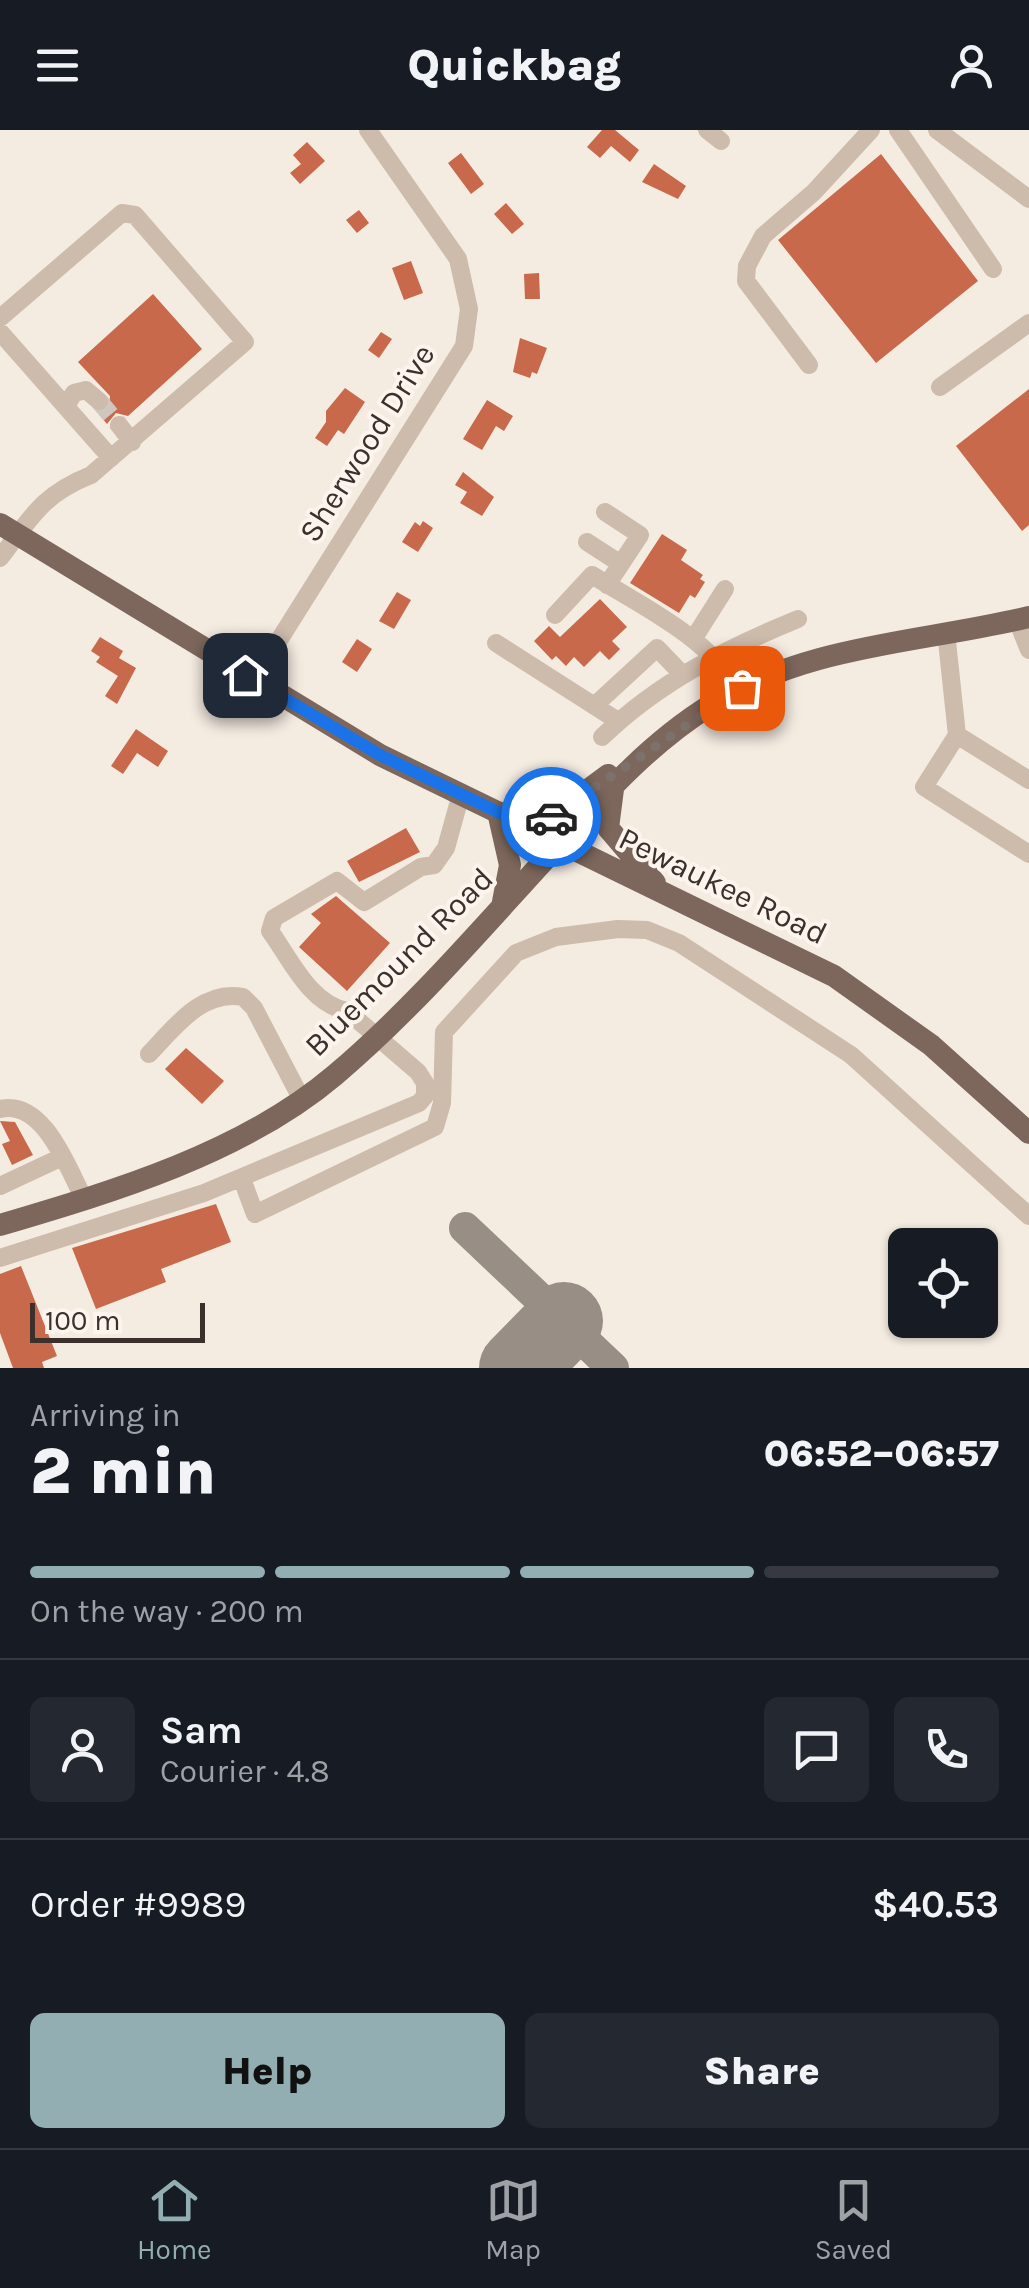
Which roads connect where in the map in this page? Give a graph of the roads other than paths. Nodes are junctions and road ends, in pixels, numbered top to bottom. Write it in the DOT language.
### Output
graph roads {
  1 [pos="368,130"];
  2 [pos="872,130"];
  3 [pos="898,130"];
  4 [pos="937,130"];
  5 [pos="1029,199"];
  6 [pos="993,269"];
  7 [pos="0,318"];
  8 [pos="1029,322"];
  9 [pos="0,332"];
  10 [pos="809,365"];
  11 [pos="940,386"];
  12 [pos="99,401"];
  13 [pos="66,406"];
  14 [pos="120,425"];
  15 [pos="132,442"];
  16 [pos="111,458"];
  17 [pos="606,512"];
  18 [pos="8,529"];
  19 [pos="587,542"];
  20 [pos="0,558"];
  21 [pos="621,564"];
  22 [pos="608,584"];
  23 [pos="725,589"];
  24 [pos="554,615"];
  25 [pos="1023,618"];
  26 [pos="798,620"];
  27 [pos="946,632"];
  28 [pos="694,638"];
  29 [pos="496,643"];
  30 [pos="1029,650"];
  31 [pos="715,655"];
  32 [pos="682,674"];
  33 [pos="254,680"];
  34 [pos="739,689"];
  35 [pos="594,706"];
  36 [pos="618,722"];
  37 [pos="958,734"];
  38 [pos="602,737"];
  39 [pos="640,760"];
  40 [pos="1029,780"];
  41 [pos="614,786"];
  42 [pos="461,794"];
  43 [pos="502,814"];
  44 [pos="560,842"];
  45 [pos="1029,853"];
  46 [pos="665,893"];
  47 [pos="502,907"];
  48 [pos="376,1038"];
  49 [pos="149,1054"];
  50 [pos="302,1100"];
  51 [pos="0,1109"];
  52 [pos="1029,1132"];
  53 [pos="62,1157"];
  54 [pos="242,1179"];
  55 [pos="0,1186"];
  56 [pos="84,1197"];
  57 [pos="1029,1216"];
  58 [pos="0,1225"];
  59 [pos="0,1258"];
  1 -- 33 [label="street, Sherwood Drive"];
  2 -- 10 [label="street"];
  3 -- 6 [label="street"];
  4 -- 5 [label="street"];
  7 -- 15 [label="street"];
  8 -- 11 [label="street"];
  9 -- 13 [label="street"];
  12 -- 13 [label="street"];
  13 -- 16 [label="street"];
  14 -- 15 [label="street"];
  15 -- 16 [label="street"];
  16 -- 18 [label="street"];
  17 -- 21 [label="street"];
  18 -- 20 [label="street"];
  18 -- 33 [label="main road, Pewaukee Road"];
  19 -- 21 [label="street"];
  21 -- 22 [label="street"];
  22 -- 24 [label="street"];
  22 -- 28 [label="street"];
  23 -- 28 [label="street"];
  25 -- 27 [label="main road, Bluemound Road"];
  25 -- 30 [label="street"];
  26 -- 31 [label="street"];
  27 -- 34 [label="main road, Bluemound Road"];
  27 -- 37 [label="street"];
  28 -- 31 [label="street"];
  29 -- 35 [label="street"];
  31 -- 32 [label="street"];
  31 -- 34 [label="street"];
  32 -- 35 [label="street"];
  32 -- 36 [label="street"];
  33 -- 42 [label="main road, Pewaukee Road"];
  34 -- 39 [label="main road, Bluemound Road"];
  35 -- 36 [label="street"];
  36 -- 38 [label="street"];
  37 -- 40 [label="street"];
  37 -- 45 [label="street"];
  39 -- 41 [label="main road, Bluemound Road"];
  39 -- 43 [label="main road"];
  41 -- 44 [label="main road, Bluemound Road"];
  41 -- 46 [label="main road"];
  42 -- 43 [label="main road, Pewaukee Road"];
  42 -- 48 [label="street"];
  43 -- 44 [label="main road, Pewaukee Road"];
  43 -- 47 [label="main road"];
  44 -- 46 [label="main road, Pewaukee Road"];
  44 -- 47 [label="main road, Bluemound Road"];
  46 -- 52 [label="main road, Pewaukee Road"];
  47 -- 48 [label="main road, Bluemound Road"];
  48 -- 50 [label="main road, Bluemound Road"];
  48 -- 54 [label="street"];
  49 -- 50 [label="street"];
  50 -- 56 [label="main road, Bluemound Road"];
  51 -- 53 [label="street"];
  53 -- 55 [label="street"];
  53 -- 56 [label="street"];
  54 -- 57 [label="street"];
  54 -- 59 [label="street"];
  56 -- 58 [label="main road, Bluemound Road"];
}
